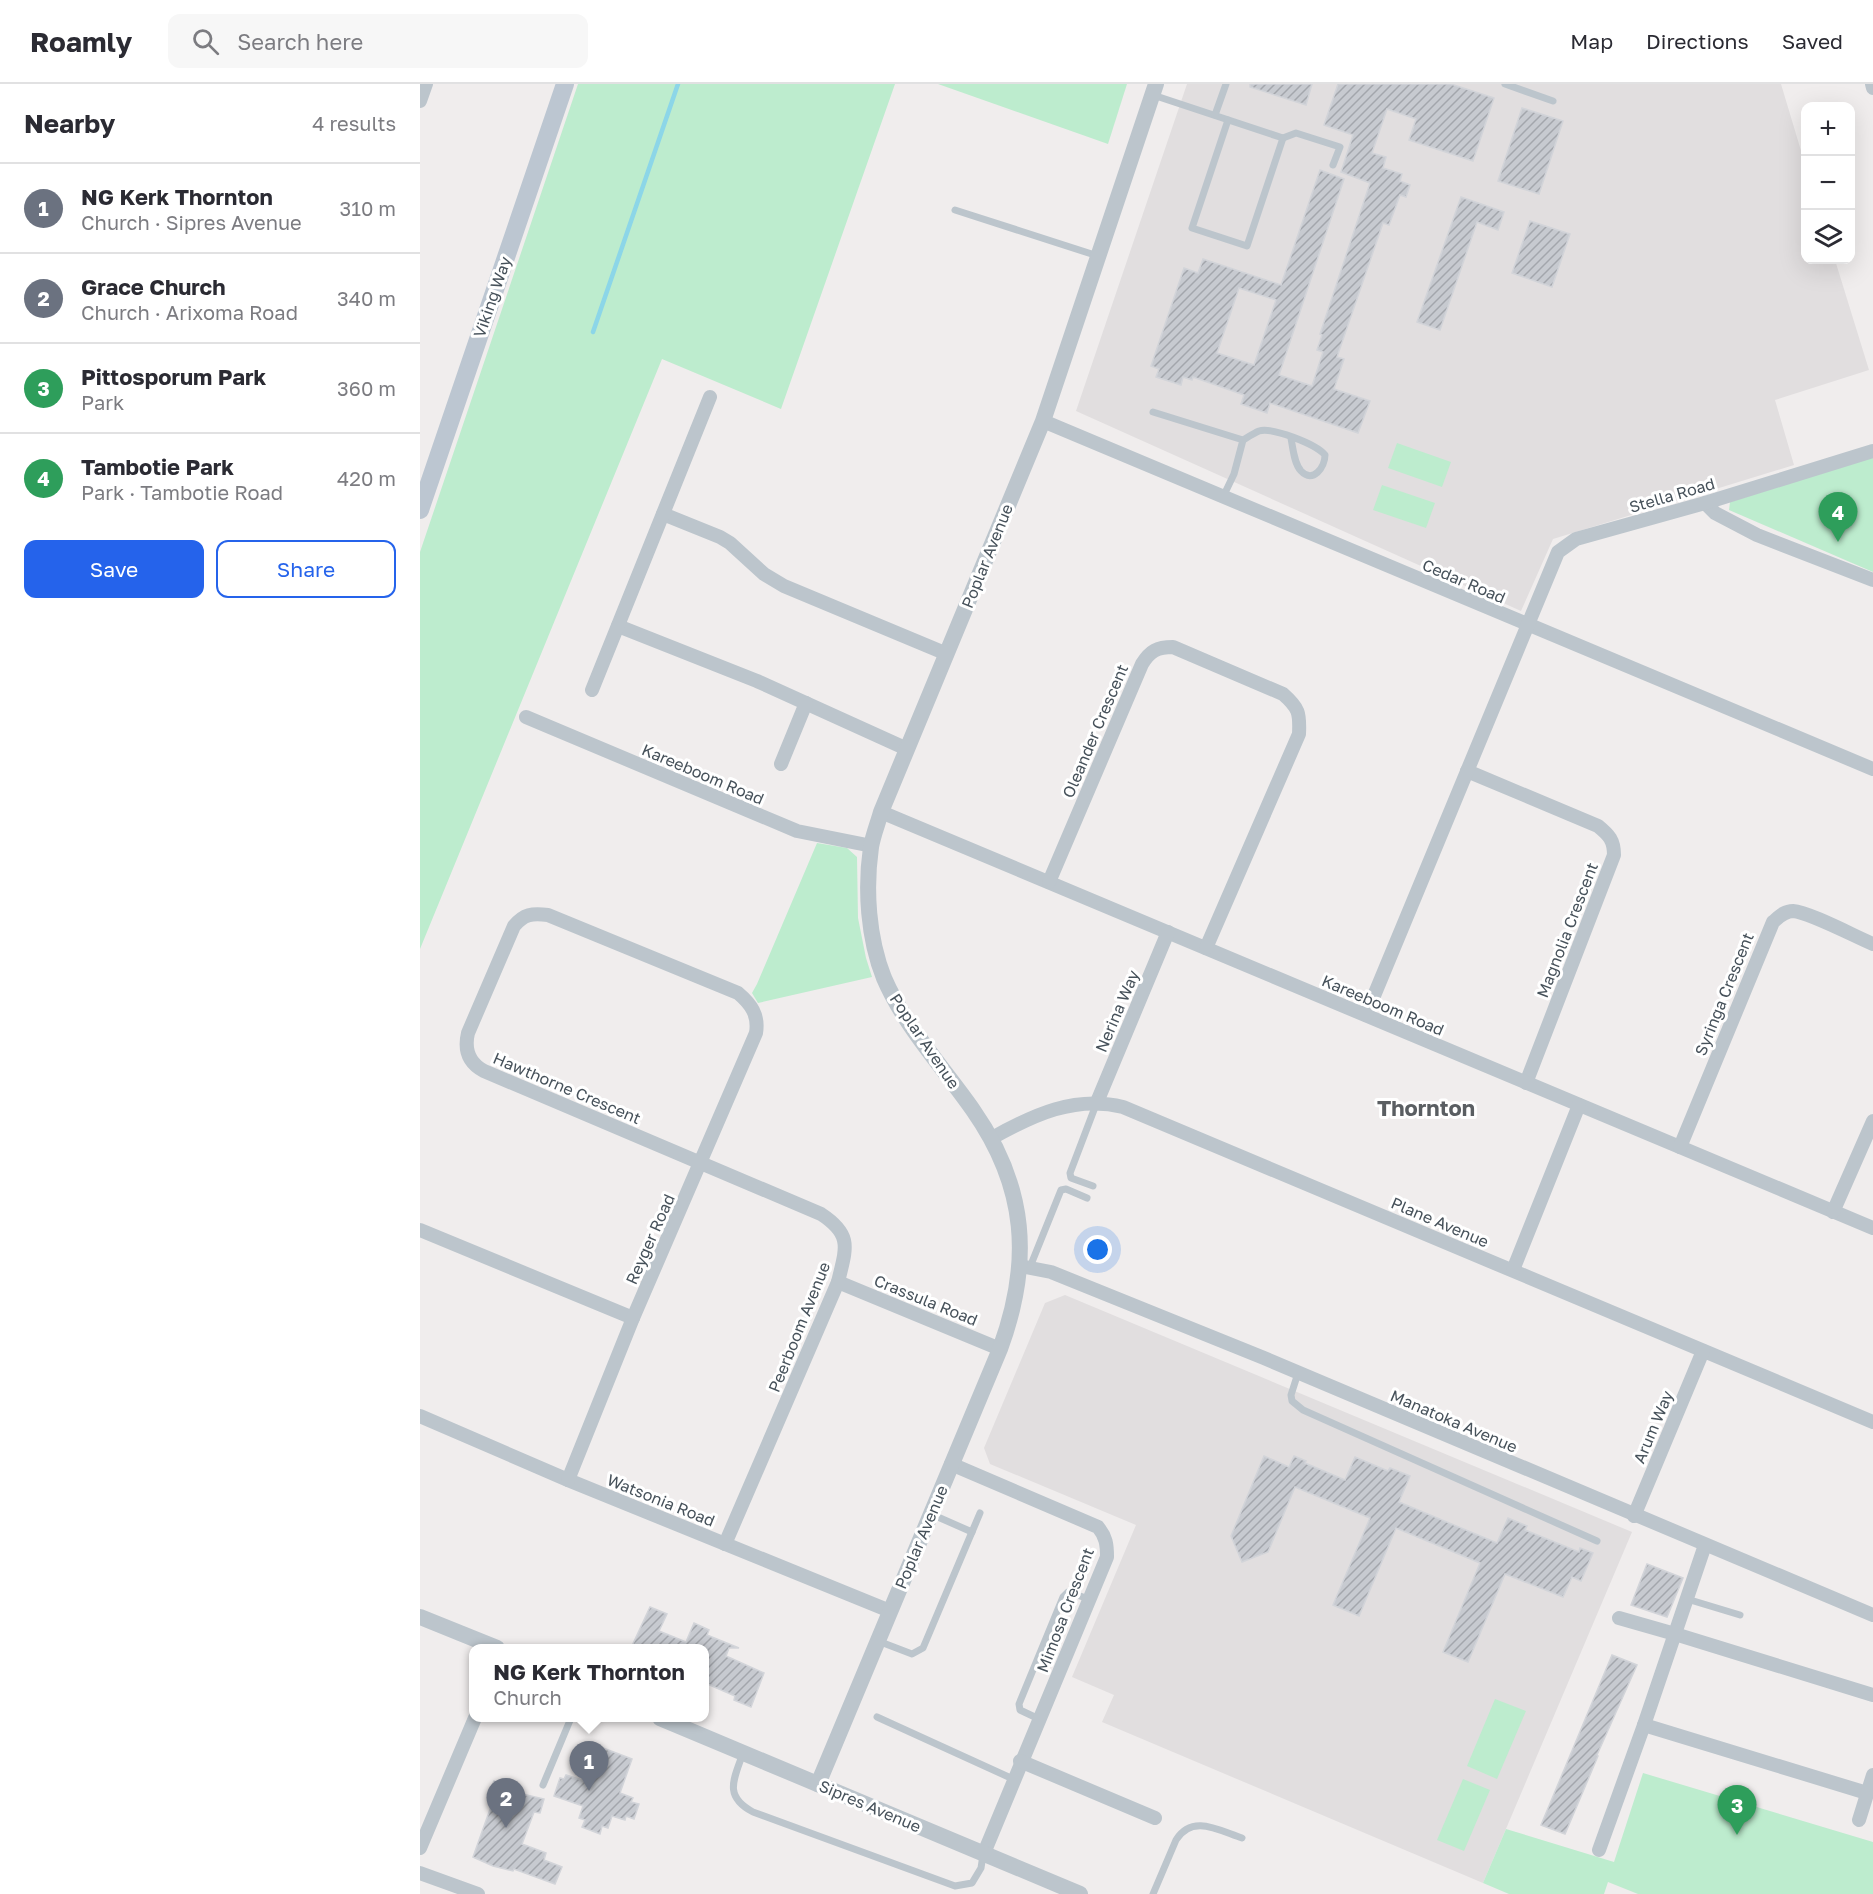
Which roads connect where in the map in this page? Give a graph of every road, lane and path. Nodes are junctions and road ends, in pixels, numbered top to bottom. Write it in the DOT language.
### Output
graph roads {
  1 [pos="565,84"];
  2 [pos="1226,84"];
  3 [pos="1505,84"];
  4 [pos="1154,89"];
  5 [pos="1552,100"];
  6 [pos="1215,115"];
  7 [pos="1228,120"];
  8 [pos="1283,138"];
  9 [pos="1333,165"];
  10 [pos="955,210"];
  11 [pos="1098,256"];
  12 [pos="710,397"];
  13 [pos="1153,411"];
  14 [pos="1043,421"];
  15 [pos="1291,438"];
  16 [pos="1243,440"];
  17 [pos="1873,451"];
  18 [pos="1223,497"];
  19 [pos="1705,503"];
  20 [pos="420,510"];
  21 [pos="663,514"];
  22 [pos="1873,580"];
  23 [pos="1527,625"];
  24 [pos="618,626"];
  25 [pos="946,654"];
  26 [pos="592,690"];
  27 [pos="806,703"];
  28 [pos="526,717"];
  29 [pos="907,749"];
  30 [pos="780,764"];
  31 [pos="1873,769"];
  32 [pos="1467,771"];
  33 [pos="881,812"];
  34 [pos="872,846"];
  35 [pos="1049,882"];
  36 [pos="1168,932"];
  37 [pos="1873,944"];
  38 [pos="1206,948"];
  39 [pos="754,1011"];
  40 [pos="1366,1016"];
  41 [pos="1526,1083"];
  42 [pos="1097,1102"];
  43 [pos="1579,1105"];
  44 [pos="1873,1121"];
  45 [pos="992,1138"];
  46 [pos="1680,1147"];
  47 [pos="702,1162"];
  48 [pos="1093,1186"];
  49 [pos="1087,1198"];
  50 [pos="1833,1212"];
  51 [pos="1873,1228"];
  52 [pos="420,1230"];
  53 [pos="1025,1266"];
  54 [pos="1513,1270"];
  55 [pos="838,1281"];
  56 [pos="633,1318"];
  57 [pos="1000,1348"];
  58 [pos="1703,1351"];
  59 [pos="1298,1373"];
  60 [pos="420,1416"];
  61 [pos="1873,1422"];
  62 [pos="951,1464"];
  63 [pos="568,1480"];
  64 [pos="980,1513"];
  65 [pos="931,1514"];
  66 [pos="1634,1516"];
  67 [pos="972,1532"];
  68 [pos="1598,1541"];
  69 [pos="725,1544"];
  70 [pos="1705,1545"];
  71 [pos="1089,1599"];
  72 [pos="1687,1599"];
  73 [pos="890,1611"];
  74 [pos="1740,1615"];
  75 [pos="1873,1615"];
  76 [pos="420,1617"];
  77 [pos="1619,1618"];
  78 [pos="1675,1634"];
  79 [pos="878,1641"];
  80 [pos="487,1644"];
  81 [pos="1873,1695"];
  82 [pos="877,1717"];
  83 [pos="1039,1719"];
  84 [pos="473,1722"];
  85 [pos="569,1722"];
  86 [pos="669,1722"];
  87 [pos="1644,1725"];
  88 [pos="743,1753"];
  89 [pos="1020,1761"];
  90 [pos="1873,1774"];
  91 [pos="1013,1779"];
  92 [pos="818,1784"];
  93 [pos="543,1785"];
  94 [pos="1867,1793"];
  95 [pos="1155,1818"];
  96 [pos="425,1819"];
  97 [pos="1859,1820"];
  98 [pos="1242,1838"];
  99 [pos="420,1848"];
  100 [pos="1599,1850"];
  101 [pos="984,1853"];
  102 [pos="420,1873"];
  103 [pos="478,1894"];
  104 [pos="1080,1894"];
  105 [pos="1153,1894"];
  1 -- 20 [label="main road, Viking Way"];
  2 -- 6 [label="lane"];
  3 -- 5 [label="lane"];
  4 -- 6 [label="lane"];
  4 -- 11 [label="street, Poplar Avenue"];
  6 -- 7 [label="lane"];
  7 -- 8 [label="lane"];
  7 -- 8 [label="lane"];
  8 -- 9 [label="lane"];
  10 -- 11 [label="lane"];
  11 -- 14 [label="street, Poplar Avenue"];
  12 -- 21 [label="street"];
  13 -- 16 [label="lane"];
  14 -- 18 [label="street, Cedar Road"];
  14 -- 25 [label="street, Poplar Avenue"];
  15 -- 15 [label="lane"];
  15 -- 16 [label="lane"];
  16 -- 18 [label="lane"];
  17 -- 19 [label="street, Stella Road"];
  18 -- 23 [label="street, Cedar Road"];
  19 -- 22 [label="street"];
  19 -- 23 [label="street, Stella Road"];
  21 -- 24 [label="street"];
  21 -- 25 [label="street"];
  23 -- 31 [label="street, Cedar Road"];
  23 -- 32 [label="street"];
  24 -- 26 [label="street"];
  24 -- 27 [label="street"];
  25 -- 29 [label="street, Poplar Avenue"];
  27 -- 29 [label="street"];
  27 -- 30 [label="street"];
  28 -- 34 [label="street, Kareeboom Road"];
  29 -- 33 [label="street, Poplar Avenue"];
  32 -- 40 [label="street"];
  32 -- 41 [label="street, Magnolia Crescent"];
  33 -- 34 [label="street, Poplar Avenue"];
  33 -- 35 [label="street, Kareeboom Road"];
  34 -- 45 [label="street, Poplar Avenue"];
  35 -- 36 [label="street, Kareeboom Road"];
  35 -- 38 [label="street, Oleander Crescent"];
  36 -- 38 [label="street, Kareeboom Road"];
  36 -- 42 [label="street, Nerina Way"];
  37 -- 46 [label="street, Syringa Crescent"];
  38 -- 40 [label="street, Kareeboom Road"];
  39 -- 47 [label="street, Reyger Road"];
  39 -- 47 [label="street, Hawthorne Crescent"];
  40 -- 41 [label="street, Kareeboom Road"];
  41 -- 43 [label="street, Kareeboom Road"];
  42 -- 45 [label="street, Plane Avenue"];
  42 -- 48 [label="lane"];
  42 -- 54 [label="street, Plane Avenue"];
  43 -- 46 [label="street, Kareeboom Road"];
  43 -- 54 [label="street"];
  44 -- 50 [label="street"];
  45 -- 53 [label="street, Poplar Avenue"];
  46 -- 50 [label="street, Kareeboom Road"];
  47 -- 55 [label="street, Peerboom Avenue"];
  47 -- 56 [label="street, Reyger Road"];
  49 -- 53 [label="lane"];
  50 -- 51 [label="street, Kareeboom Road"];
  52 -- 56 [label="street"];
  53 -- 57 [label="street, Poplar Avenue"];
  53 -- 59 [label="street, Manatoka Avenue"];
  54 -- 58 [label="street, Plane Avenue"];
  55 -- 57 [label="street, Crassula Road"];
  55 -- 69 [label="street, Peerboom Avenue"];
  56 -- 63 [label="street, Reyger Road"];
  57 -- 62 [label="street, Poplar Avenue"];
  58 -- 61 [label="street, Plane Avenue"];
  58 -- 66 [label="street, Arum Way"];
  59 -- 66 [label="street, Manatoka Avenue"];
  59 -- 68 [label="lane"];
  60 -- 63 [label="street, Watsonia Road"];
  62 -- 65 [label="street, Poplar Avenue"];
  62 -- 71 [label="street, Mimosa Crescent"];
  63 -- 69 [label="street, Watsonia Road"];
  64 -- 67 [label="lane"];
  65 -- 67 [label="lane"];
  65 -- 73 [label="street, Poplar Avenue"];
  66 -- 70 [label="street, Manatoka Avenue"];
  67 -- 79 [label="lane"];
  69 -- 73 [label="street, Watsonia Road"];
  70 -- 72 [label="street"];
  70 -- 75 [label="street, Manatoka Avenue"];
  71 -- 83 [label="street, Mimosa Crescent"];
  71 -- 83 [label="lane"];
  72 -- 74 [label="lane"];
  72 -- 78 [label="street"];
  73 -- 79 [label="street, Poplar Avenue"];
  76 -- 80 [label="street"];
  77 -- 78 [label="street"];
  78 -- 81 [label="street"];
  78 -- 87 [label="street"];
  79 -- 92 [label="street, Poplar Avenue"];
  82 -- 91 [label="lane"];
  83 -- 89 [label="street, Mimosa Crescent"];
  84 -- 96 [label="street"];
  85 -- 93 [label="lane"];
  86 -- 88 [label="street, Sipres Avenue"];
  87 -- 94 [label="street"];
  87 -- 100 [label="street"];
  88 -- 92 [label="street, Sipres Avenue"];
  88 -- 101 [label="lane"];
  89 -- 91 [label="street, Mimosa Crescent"];
  89 -- 95 [label="street"];
  90 -- 94 [label="street"];
  91 -- 101 [label="street, Mimosa Crescent"];
  92 -- 101 [label="street, Sipres Avenue"];
  94 -- 97 [label="street"];
  96 -- 99 [label="street"];
  98 -- 105 [label="lane"];
  101 -- 104 [label="street, Sipres Avenue"];
  102 -- 103 [label="street"];
}
